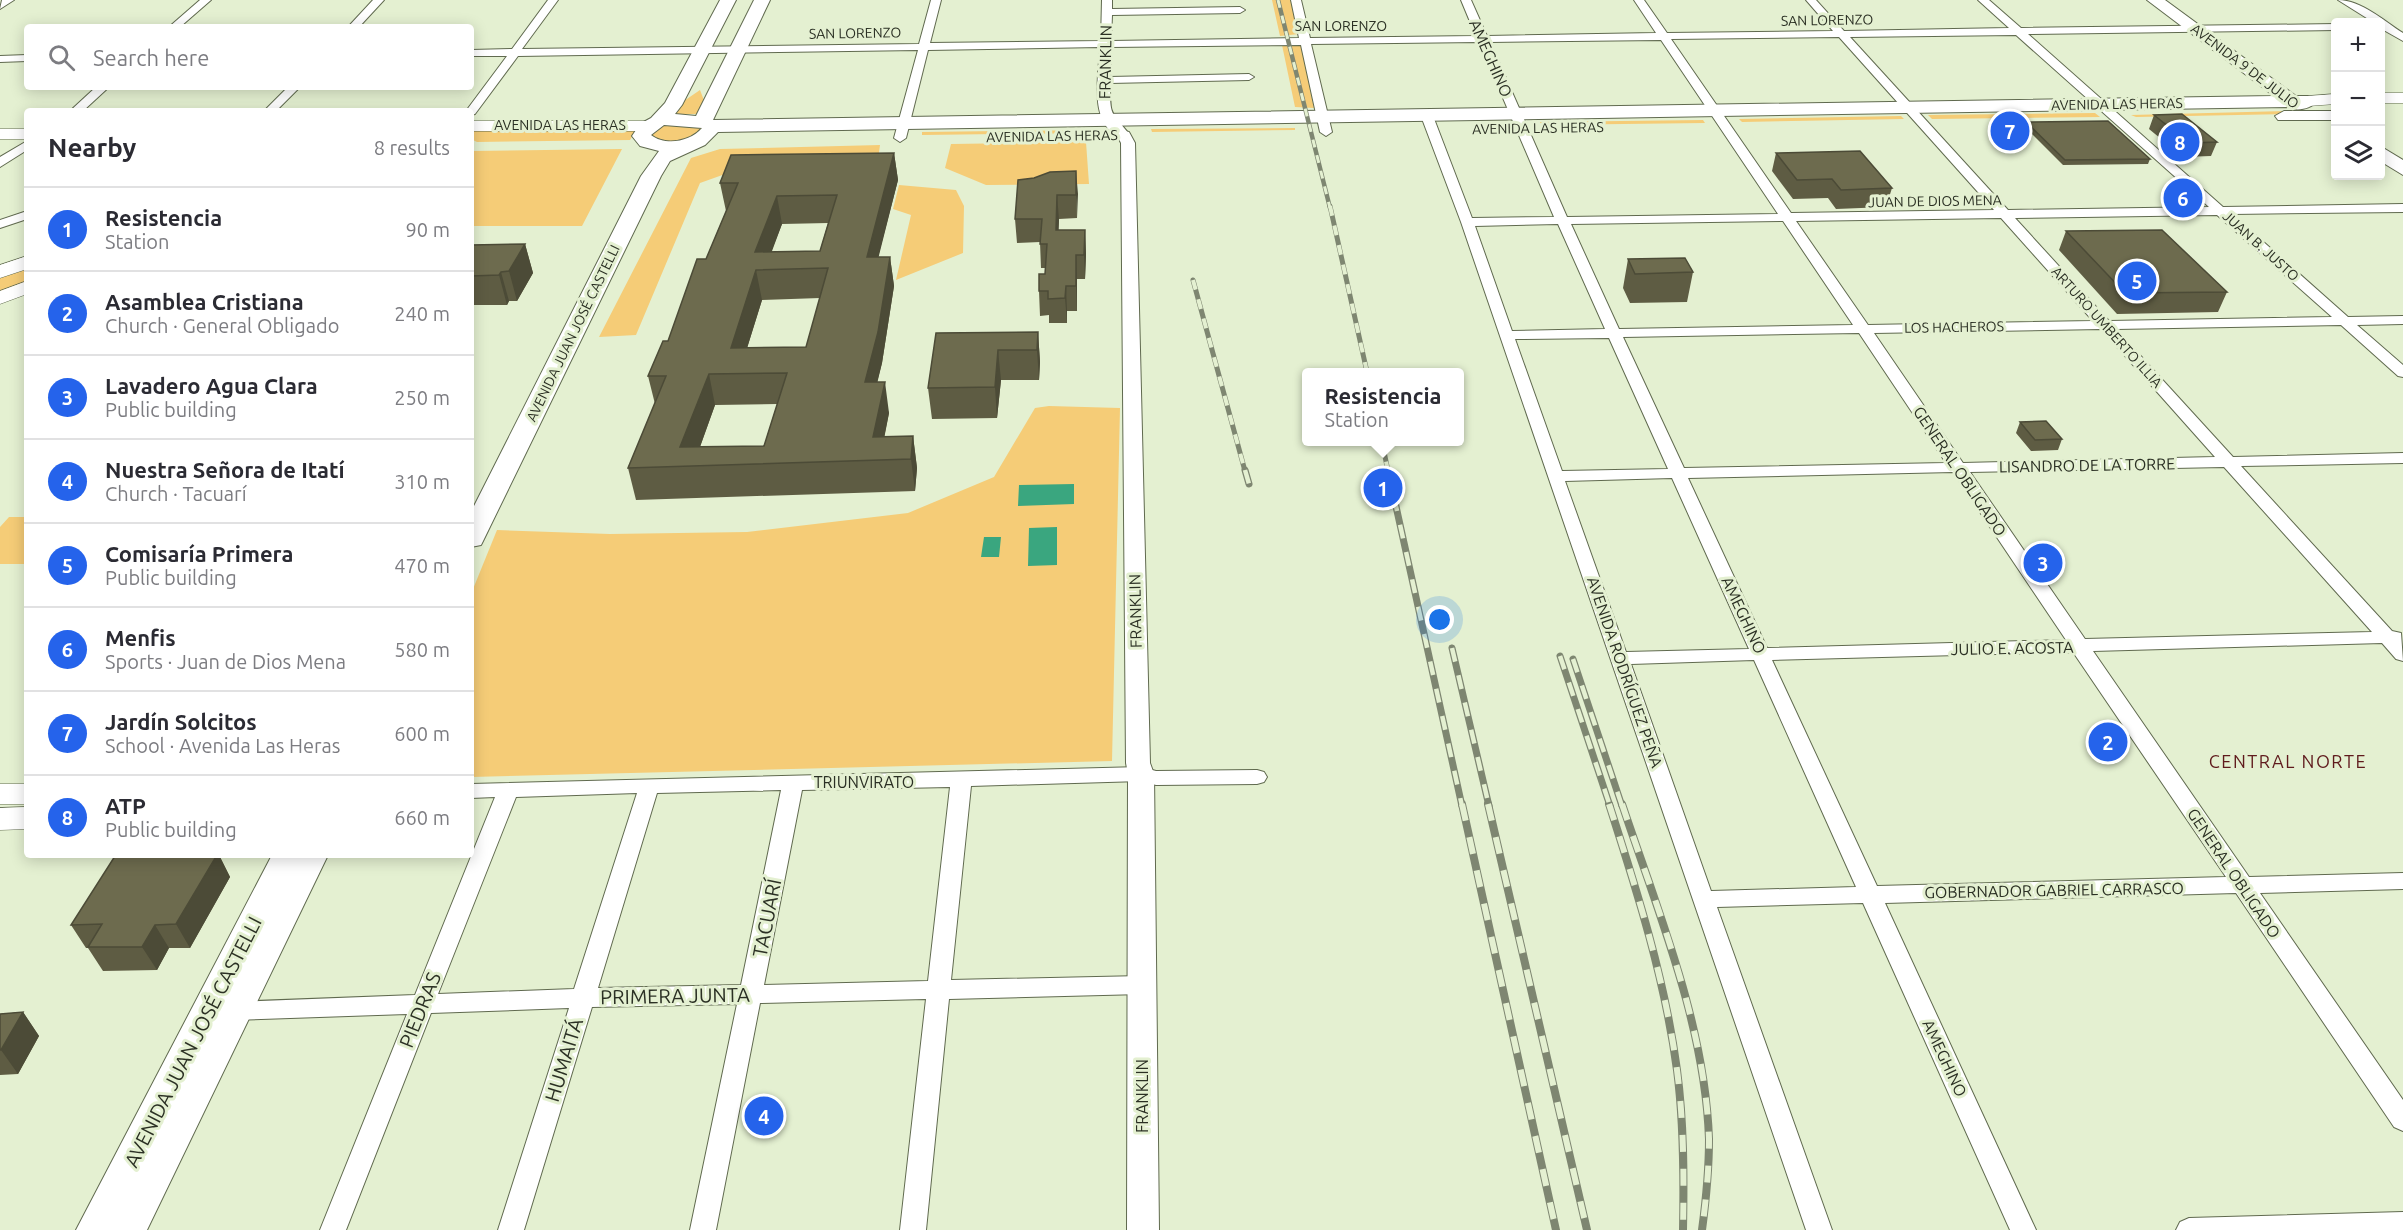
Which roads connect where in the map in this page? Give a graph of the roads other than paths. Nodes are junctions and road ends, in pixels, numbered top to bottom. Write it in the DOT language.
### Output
graph roads {
  1 [pos="9,0"];
  2 [pos="206,0"];
  3 [pos="379,0"];
  4 [pos="553,0"];
  5 [pos="728,0"];
  6 [pos="745,0"];
  7 [pos="762,0"];
  8 [pos="936,0"];
  9 [pos="1107,0"];
  10 [pos="1296,0"];
  11 [pos="1466,0"];
  12 [pos="1639,0"];
  13 [pos="1811,0"];
  14 [pos="1983,0"];
  15 [pos="2155,0"];
  16 [pos="2170,0"];
  17 [pos="2343,0"];
  18 [pos="0,6"];
  19 [pos="1240,10"];
  20 [pos="1106,12"];
  21 [pos="2372,18"];
  22 [pos="178,24"];
  23 [pos="356,24"];
  24 [pos="2385,24"];
  25 [pos="2403,26"];
  26 [pos="2331,27"];
  27 [pos="2385,27"];
  28 [pos="2203,29"];
  29 [pos="2020,32"];
  30 [pos="1842,35"];
  31 [pos="1663,37"];
  32 [pos="2403,38"];
  33 [pos="1484,40"];
  34 [pos="1305,41"];
  35 [pos="1106,44"];
  36 [pos="924,47"];
  37 [pos="737,49"];
  38 [pos="702,50"];
  39 [pos="720,50"];
  40 [pos="515,52"];
  41 [pos="474,53"];
  42 [pos="24,58"];
  43 [pos="0,59"];
  44 [pos="1249,77"];
  45 [pos="1104,80"];
  46 [pos="701,85"];
  47 [pos="100,90"];
  48 [pos="291,90"];
  49 [pos="2385,98"];
  50 [pos="2403,98"];
  51 [pos="673,105"];
  52 [pos="79,108"];
  53 [pos="273,108"];
  54 [pos="474,108"];
  55 [pos="2109,112"];
  56 [pos="2321,112"];
  57 [pos="1914,114"];
  58 [pos="707,117"];
  59 [pos="1718,117"];
  60 [pos="1519,121"];
  61 [pos="1429,123"];
  62 [pos="1325,125"];
  63 [pos="474,126"];
  64 [pos="1116,127"];
  65 [pos="902,131"];
  66 [pos="750,133"];
  67 [pos="0,134"];
  68 [pos="24,134"];
  69 [pos="651,134"];
  70 [pos="695,142"];
  71 [pos="560,143"];
  72 [pos="17,150"];
  73 [pos="2385,156"];
  74 [pos="0,163"];
  75 [pos="2403,169"];
  76 [pos="2385,170"];
  77 [pos="2403,183"];
  78 [pos="2403,208"];
  79 [pos="2221,209"];
  80 [pos="2004,214"];
  81 [pos="24,216"];
  82 [pos="1787,219"];
  83 [pos="1467,222"];
  84 [pos="1564,222"];
  85 [pos="0,225"];
  86 [pos="24,263"];
  87 [pos="0,272"];
  88 [pos="24,288"];
  89 [pos="0,298"];
  90 [pos="2343,320"];
  91 [pos="2403,320"];
  92 [pos="2105,325"];
  93 [pos="1862,329"];
  94 [pos="1615,334"];
  95 [pos="1505,335"];
  96 [pos="2403,373"];
  97 [pos="2403,458"];
  98 [pos="2228,461"];
  99 [pos="1957,468"];
  100 [pos="1678,473"];
  101 [pos="1555,476"];
  102 [pos="474,492"];
  103 [pos="474,534"];
  104 [pos="2395,637"];
  105 [pos="2079,646"];
  106 [pos="1761,653"];
  107 [pos="2403,655"];
  108 [pos="1620,658"];
  109 [pos="1141,774"];
  110 [pos="1257,777"];
  111 [pos="961,781"];
  112 [pos="793,782"];
  113 [pos="649,786"];
  114 [pos="508,790"];
  115 [pos="474,791"];
  116 [pos="24,794"];
  117 [pos="0,795"];
  118 [pos="24,818"];
  119 [pos="0,819"];
  120 [pos="288,858"];
  121 [pos="309,858"];
  122 [pos="2403,881"];
  123 [pos="2242,886"];
  124 [pos="1870,894"];
  125 [pos="1705,899"];
  126 [pos="1142,985"];
  127 [pos="939,990"];
  128 [pos="753,994"];
  129 [pos="583,998"];
  130 [pos="422,1005"];
  131 [pos="221,1011"];
  132 [pos="2403,1120"];
  133 [pos="2403,1224"];
  134 [pos="97,1230"];
  135 [pos="126,1230"];
  136 [pos="333,1230"];
  137 [pos="511,1230"];
  138 [pos="704,1230"];
  139 [pos="913,1230"];
  140 [pos="1143,1230"];
  141 [pos="1819,1230"];
  142 [pos="2023,1230"];
  143 [pos="2189,1230"];
  1 -- 18 [label="street"];
  2 -- 22 [label="street"];
  3 -- 23 [label="street"];
  4 -- 40 [label="street"];
  5 -- 38 [label="main road, AVENIDA JUAN JOSÉ CASTELLI"];
  6 -- 39 [label="main road, AVENIDA JUAN JOSÉ CASTELLI"];
  7 -- 37 [label="main road"];
  8 -- 36 [label="street"];
  9 -- 20 [label="street, FRANKLIN"];
  10 -- 34 [label="street"];
  11 -- 33 [label="street, AMEGHINO"];
  12 -- 31 [label="street, GENERAL OBLIGADO"];
  13 -- 30 [label="street, ARTURO UMBERTO ILLIA"];
  14 -- 29 [label="street, JUAN B. JUSTO"];
  15 -- 28 [label="main road, AVENIDA 9 DE JULIO"];
  16 -- 28 [label="main road, AVENIDA 9 DE JULIO"];
  17 -- 21 [label="street"];
  19 -- 20 [label="street"];
  20 -- 35 [label="street, FRANKLIN"];
  24 -- 25 [label="street"];
  26 -- 28 [label="street, SAN LORENZO"];
  27 -- 32 [label="street"];
  28 -- 29 [label="street, SAN LORENZO"];
  28 -- 56 [label="main road, AVENIDA 9 DE JULIO"];
  29 -- 30 [label="street, SAN LORENZO"];
  29 -- 55 [label="street, JUAN B. JUSTO"];
  30 -- 31 [label="street, SAN LORENZO"];
  30 -- 57 [label="street, ARTURO UMBERTO ILLIA"];
  31 -- 33 [label="street, SAN LORENZO"];
  31 -- 59 [label="street, GENERAL OBLIGADO"];
  33 -- 34 [label="street, SAN LORENZO"];
  33 -- 60 [label="street, AMEGHINO"];
  34 -- 35 [label="street, SAN LORENZO"];
  34 -- 62 [label="street"];
  35 -- 36 [label="street, SAN LORENZO"];
  35 -- 45 [label="street, FRANKLIN"];
  36 -- 37 [label="street, SAN LORENZO"];
  36 -- 65 [label="street"];
  37 -- 39 [label="street, SAN LORENZO"];
  37 -- 58 [label="main road"];
  38 -- 39 [label="street, SAN LORENZO"];
  38 -- 40 [label="street, SAN LORENZO"];
  38 -- 51 [label="main road, AVENIDA JUAN JOSÉ CASTELLI"];
  39 -- 46 [label="main road, AVENIDA JUAN JOSÉ CASTELLI"];
  40 -- 41 [label="street, SAN LORENZO"];
  40 -- 54 [label="street"];
  42 -- 43 [label="street"];
  44 -- 45 [label="street"];
  45 -- 64 [label="street, FRANKLIN"];
  46 -- 51 [label="main road, AVENIDA JUAN JOSÉ CASTELLI"];
  46 -- 58 [label="main road"];
  47 -- 52 [label="street"];
  48 -- 53 [label="street"];
  49 -- 50 [label="main road"];
  51 -- 69 [label="main road, AVENIDA JUAN JOSÉ CASTELLI"];
  55 -- 56 [label="main road, AVENIDA LAS HERAS"];
  55 -- 57 [label="main road, AVENIDA LAS HERAS"];
  55 -- 79 [label="street, JUAN B. JUSTO"];
  57 -- 59 [label="main road, AVENIDA LAS HERAS"];
  57 -- 80 [label="street, ARTURO UMBERTO ILLIA"];
  58 -- 66 [label="main road, AVENIDA LAS HERAS"];
  58 -- 69 [label="main road, AVENIDA LAS HERAS"];
  58 -- 70 [label="main road"];
  59 -- 60 [label="main road, AVENIDA LAS HERAS"];
  59 -- 82 [label="street, GENERAL OBLIGADO"];
  60 -- 61 [label="main road, AVENIDA LAS HERAS"];
  60 -- 84 [label="street, AMEGHINO"];
  61 -- 62 [label="main road, AVENIDA LAS HERAS"];
  61 -- 83 [label="street, AVENIDA RODRÍGUEZ PEÑA"];
  62 -- 64 [label="main road, AVENIDA LAS HERAS"];
  63 -- 69 [label="main road, AVENIDA LAS HERAS"];
  64 -- 65 [label="main road, AVENIDA LAS HERAS"];
  64 -- 109 [label="street, FRANKLIN"];
  65 -- 66 [label="main road, AVENIDA LAS HERAS"];
  65 -- 66 [label="main road, AVENIDA LAS HERAS"];
  66 -- 70 [label="main road, AVENIDA LAS HERAS"];
  67 -- 68 [label="main road"];
  69 -- 70 [label="main road, AVENIDA LAS HERAS"];
  69 -- 71 [label="main road, AVENIDA LAS HERAS"];
  69 -- 102 [label="main road, AVENIDA JUAN JOSÉ CASTELLI"];
  70 -- 103 [label="main road, AVENIDA JUAN JOSÉ CASTELLI"];
  72 -- 74 [label="street"];
  73 -- 75 [label="main road"];
  76 -- 77 [label="main road"];
  78 -- 79 [label="street, JUAN DE DIOS MENA"];
  79 -- 80 [label="street, JUAN DE DIOS MENA"];
  79 -- 90 [label="street, JUAN B. JUSTO"];
  80 -- 82 [label="street, JUAN DE DIOS MENA"];
  80 -- 92 [label="street, ARTURO UMBERTO ILLIA"];
  81 -- 85 [label="street"];
  82 -- 84 [label="street, JUAN DE DIOS MENA"];
  82 -- 93 [label="street, GENERAL OBLIGADO"];
  83 -- 84 [label="street, JUAN DE DIOS MENA"];
  83 -- 95 [label="street, AVENIDA RODRÍGUEZ PEÑA"];
  84 -- 94 [label="street, AMEGHINO"];
  86 -- 87 [label="main road"];
  88 -- 89 [label="main road"];
  90 -- 91 [label="street, LOS HACHEROS"];
  90 -- 92 [label="street, LOS HACHEROS"];
  90 -- 96 [label="street, JUAN B. JUSTO"];
  92 -- 93 [label="street, LOS HACHEROS"];
  92 -- 98 [label="street, ARTURO UMBERTO ILLIA"];
  93 -- 94 [label="street, LOS HACHEROS"];
  93 -- 99 [label="street, GENERAL OBLIGADO"];
  94 -- 95 [label="street, LOS HACHEROS"];
  94 -- 100 [label="street, AMEGHINO"];
  95 -- 101 [label="street, AVENIDA RODRÍGUEZ PEÑA"];
  97 -- 98 [label="street, LISANDRO DE LA TORRE"];
  98 -- 99 [label="street, LISANDRO DE LA TORRE"];
  98 -- 104 [label="street, ARTURO UMBERTO ILLIA"];
  99 -- 100 [label="street, LISANDRO DE LA TORRE"];
  99 -- 105 [label="street, GENERAL OBLIGADO"];
  100 -- 101 [label="street, LISANDRO DE LA TORRE"];
  100 -- 106 [label="street, AMEGHINO"];
  101 -- 108 [label="street, AVENIDA RODRÍGUEZ PEÑA"];
  104 -- 105 [label="street, JULIO E. ACOSTA"];
  104 -- 107 [label="street, ARTURO UMBERTO ILLIA"];
  105 -- 106 [label="street, JULIO E. ACOSTA"];
  105 -- 123 [label="street, GENERAL OBLIGADO"];
  106 -- 108 [label="street, JULIO E. ACOSTA"];
  106 -- 124 [label="street, AMEGHINO"];
  108 -- 125 [label="street, AVENIDA RODRÍGUEZ PEÑA"];
  109 -- 110 [label="street, TRIUNVIRATO"];
  109 -- 111 [label="street, TRIUNVIRATO"];
  109 -- 126 [label="street, FRANKLIN"];
  111 -- 112 [label="street, TRIUNVIRATO"];
  111 -- 127 [label="street"];
  112 -- 113 [label="street, TRIUNVIRATO"];
  112 -- 128 [label="street, TACUARÍ"];
  113 -- 114 [label="street, TRIUNVIRATO"];
  113 -- 129 [label="street, HUMAITÁ"];
  114 -- 115 [label="street, TRIUNVIRATO"];
  114 -- 130 [label="street, PIEDRAS"];
  116 -- 117 [label="main road"];
  118 -- 119 [label="main road"];
  120 -- 131 [label="main road, AVENIDA JUAN JOSÉ CASTELLI"];
  121 -- 131 [label="main road, AVENIDA JUAN JOSÉ CASTELLI"];
  122 -- 123 [label="street, GOBERNADOR GABRIEL CARRASCO"];
  123 -- 124 [label="street, GOBERNADOR GABRIEL CARRASCO"];
  123 -- 132 [label="street, GENERAL OBLIGADO"];
  124 -- 125 [label="street, GOBERNADOR GABRIEL CARRASCO"];
  124 -- 142 [label="street, AMEGHINO"];
  125 -- 141 [label="street, AVENIDA RODRÍGUEZ PEÑA"];
  126 -- 127 [label="street, PRIMERA JUNTA"];
  126 -- 140 [label="street, FRANKLIN"];
  127 -- 128 [label="street, PRIMERA JUNTA"];
  127 -- 139 [label="street"];
  128 -- 129 [label="street, PRIMERA JUNTA"];
  128 -- 138 [label="street, TACUARÍ"];
  129 -- 130 [label="street, PRIMERA JUNTA"];
  129 -- 137 [label="street, HUMAITÁ"];
  130 -- 131 [label="street, PRIMERA JUNTA"];
  130 -- 136 [label="street, PIEDRAS"];
  131 -- 134 [label="main road, AVENIDA JUAN JOSÉ CASTELLI"];
  131 -- 135 [label="main road, AVENIDA JUAN JOSÉ CASTELLI"];
  133 -- 143 [label="street"];
}
